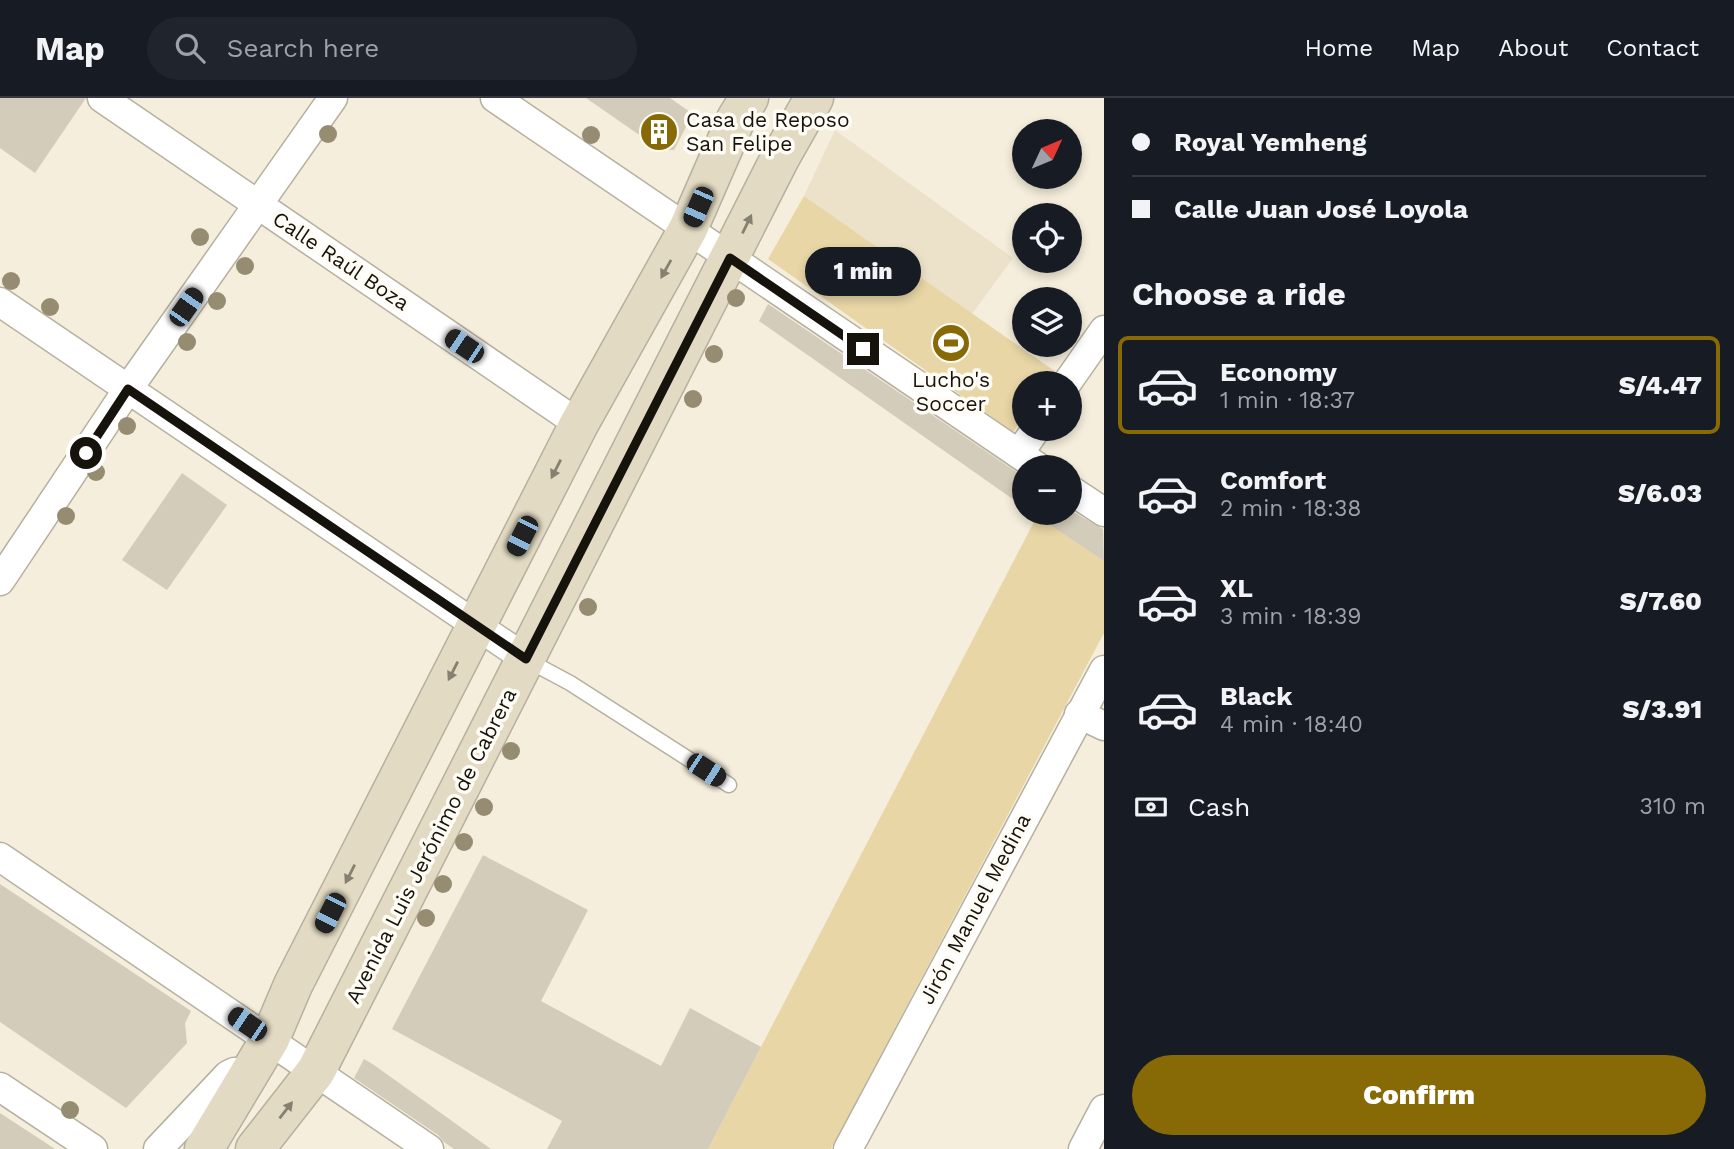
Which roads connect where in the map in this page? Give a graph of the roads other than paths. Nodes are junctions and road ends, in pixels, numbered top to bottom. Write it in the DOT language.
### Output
graph roads {
  1 [pos="102,98"];
  2 [pos="333,98"];
  3 [pos="495,98"];
  4 [pos="750,98"];
  5 [pos="814,98"];
  6 [pos="258,204"];
  7 [pos="688,229"];
  8 [pos="730,258"];
  9 [pos="0,302"];
  10 [pos="1104,330"];
  11 [pos="1075,371"];
  12 [pos="128,389"];
  13 [pos="579,424"];
  14 [pos="1019,455"];
  15 [pos="1082,498"];
  16 [pos="1104,512"];
  17 [pos="0,581"];
  18 [pos="477,625"];
  19 [pos="526,659"];
  20 [pos="1104,670"];
  21 [pos="1079,714"];
  22 [pos="1104,726"];
  23 [pos="729,785"];
  24 [pos="0,856"];
  25 [pos="270,1039"];
  26 [pos="316,1071"];
  27 [pos="250,1073"];
  28 [pos="0,1087"];
  29 [pos="1104,1109"];
  30 [pos="93,1149"];
  31 [pos="158,1149"];
  32 [pos="204,1149"];
  33 [pos="255,1149"];
  34 [pos="429,1149"];
  35 [pos="848,1149"];
  36 [pos="1083,1149"];
  1 -- 6 [label="street, Calle Raúl Boza"];
  2 -- 6 [label="street"];
  3 -- 7 [label="street"];
  4 -- 7 [label="street"];
  8 -- 5 [label="street, Avenida Luis Jerónimo de Cabrera, one-way"];
  6 -- 12 [label="street"];
  6 -- 13 [label="street, Calle Raúl Boza"];
  7 -- 8 [label="street"];
  7 -- 13 [label="street, one-way"];
  8 -- 14 [label="street"];
  8 -- 19 [label="street, Avenida Luis Jerónimo de Cabrera"];
  9 -- 12 [label="street"];
  10 -- 11 [label="street"];
  12 -- 17 [label="street"];
  12 -- 18 [label="street"];
  13 -- 18 [label="street, one-way"];
  15 -- 16 [label="street"];
  18 -- 19 [label="street"];
  18 -- 25 [label="street, one-way"];
  19 -- 23 [label="lane"];
  19 -- 26 [label="street, Avenida Luis Jerónimo de Cabrera"];
  20 -- 21 [label="street, Jirón Manuel Medina"];
  21 -- 22 [label="street"];
  21 -- 35 [label="street, Jirón Manuel Medina"];
  24 -- 25 [label="street"];
  25 -- 26 [label="street"];
  25 -- 27 [label="street"];
  33 -- 26 [label="street, Avenida Luis Jerónimo de Cabrera, one-way"];
  26 -- 34 [label="street"];
  27 -- 31 [label="street"];
  27 -- 32 [label="street"];
  28 -- 30 [label="street"];
  29 -- 36 [label="street"];
}
